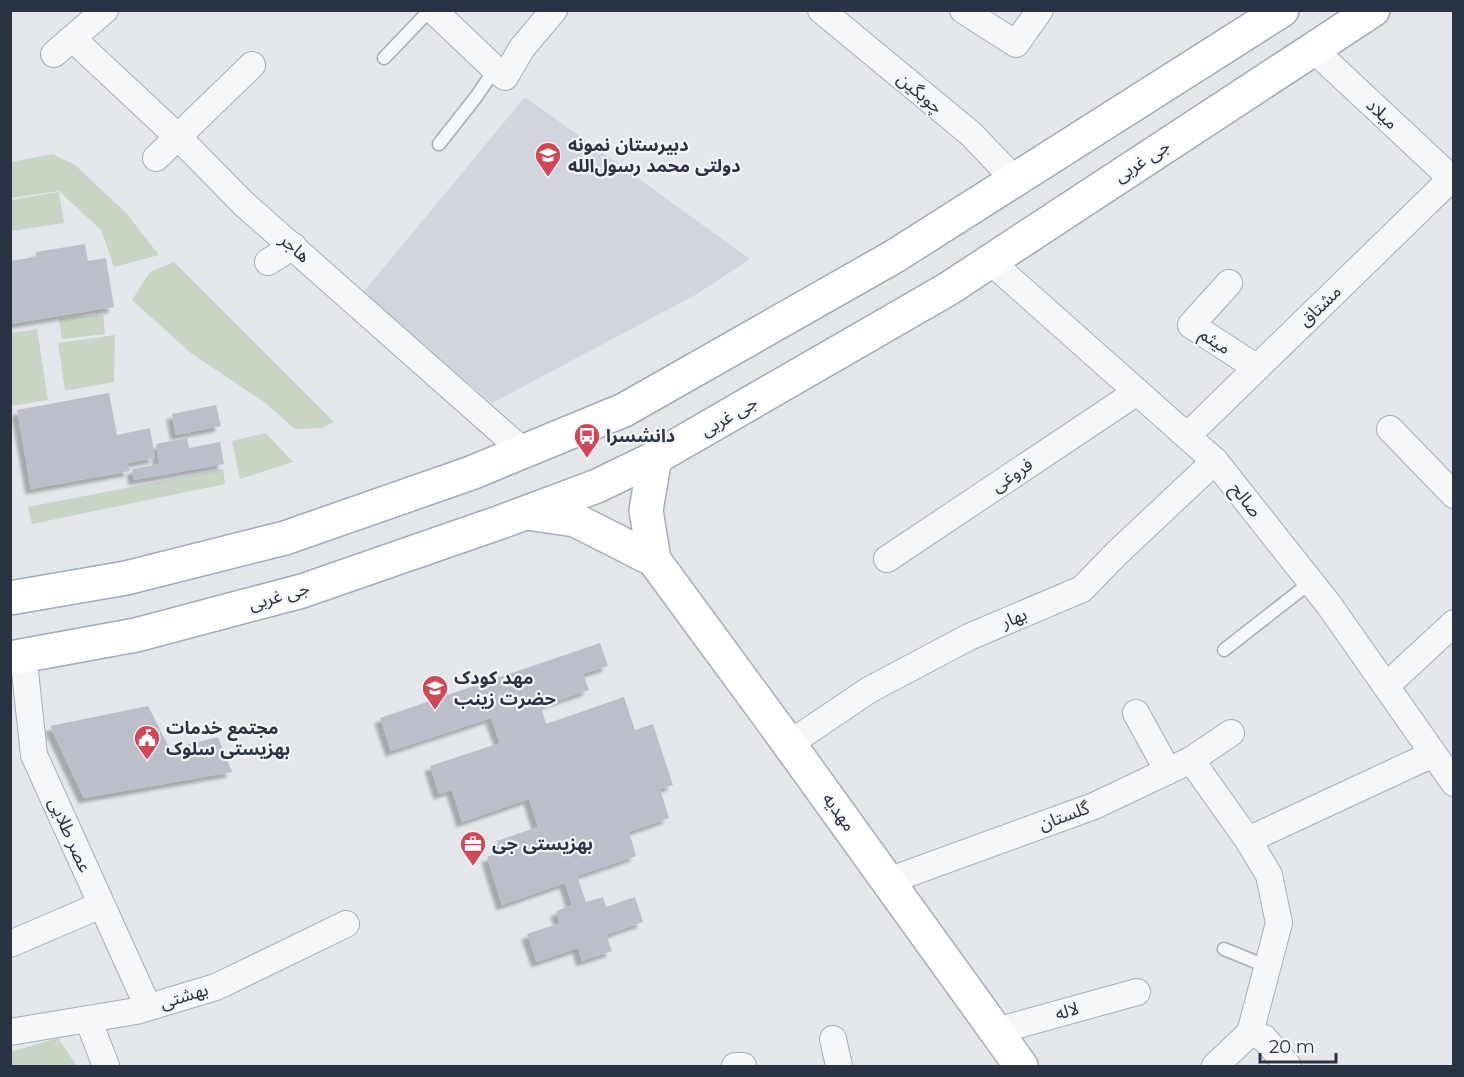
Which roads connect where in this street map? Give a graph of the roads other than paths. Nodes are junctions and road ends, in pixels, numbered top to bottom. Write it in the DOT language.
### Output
graph roads {
  1 [pos="105,10"];
  2 [pos="431,10"];
  3 [pos="554,10"];
  4 [pos="821,10"];
  5 [pos="963,10"];
  6 [pos="1040,10"];
  7 [pos="1282,10"];
  8 [pos="1373,10"];
  9 [pos="1313,49"];
  10 [pos="384,58"];
  11 [pos="252,65"];
  12 [pos="495,69"];
  13 [pos="178,137"];
  14 [pos="440,144"];
  15 [pos="156,158"];
  16 [pos="1015,180"];
  17 [pos="1449,187"];
  18 [pos="293,246"];
  19 [pos="990,261"];
  20 [pos="268,262"];
  21 [pos="1229,283"];
  22 [pos="1257,368"];
  23 [pos="1137,392"];
  24 [pos="1390,429"];
  25 [pos="1187,436"];
  26 [pos="523,452"];
  27 [pos="655,458"];
  28 [pos="1215,461"];
  29 [pos="1454,495"];
  30 [pos="527,513"];
  31 [pos="887,559"];
  32 [pos="654,560"];
  33 [pos="1311,582"];
  34 [pos="10,598"];
  35 [pos="1454,623"];
  36 [pos="1224,650"];
  37 [pos="19,656"];
  38 [pos="1386,686"];
  39 [pos="1136,713"];
  40 [pos="1231,733"];
  41 [pos="789,744"];
  42 [pos="1433,754"];
  43 [pos="1191,759"];
  44 [pos="1168,771"];
  45 [pos="1454,783"];
  46 [pos="1248,840"];
  47 [pos="888,880"];
  48 [pos="101,905"];
  49 [pos="346,924"];
  50 [pos="10,944"];
  51 [pos="1224,949"];
  52 [pos="1268,968"];
  53 [pos="1137,992"];
  54 [pos="148,1007"];
  55 [pos="88,1019"];
  56 [pos="996,1031"];
  57 [pos="10,1032"];
  58 [pos="1250,1033"];
  59 [pos="833,1039"];
  60 [pos="106,1066"];
  61 [pos="735,1066"];
  62 [pos="743,1066"];
  63 [pos="839,1066"];
  64 [pos="1021,1066"];
  65 [pos="1215,1066"];
  66 [pos="1288,1066"];
  1 -- 13 [label="street, هاجر"];
  2 -- 10 [label="lane"];
  2 -- 12 [label="street"];
  3 -- 12 [label="street"];
  4 -- 16 [label="street, چوبگین"];
  5 -- 6 [label="street"];
  7 -- 16 [label="main road"];
  8 -- 9 [label="main road, جی غربی"];
  9 -- 17 [label="street, میلاد"];
  9 -- 19 [label="main road, جی غربی"];
  11 -- 13 [label="street"];
  12 -- 14 [label="lane"];
  13 -- 15 [label="street"];
  13 -- 18 [label="street, هاجر"];
  16 -- 26 [label="main road"];
  17 -- 22 [label="street, مشتاق"];
  18 -- 20 [label="street"];
  18 -- 26 [label="street, هاجر"];
  19 -- 23 [label="street, صالح"];
  19 -- 27 [label="main road, جی غربی"];
  21 -- 22 [label="street, میثم"];
  22 -- 25 [label="street, مشتاق"];
  23 -- 25 [label="street, صالح"];
  23 -- 31 [label="street, فروغی"];
  24 -- 29 [label="street"];
  25 -- 28 [label="street, صالح"];
  26 -- 34 [label="main road"];
  27 -- 30 [label="main road, جی غربی"];
  27 -- 32 [label="main road"];
  28 -- 33 [label="street, صالح"];
  28 -- 41 [label="street, بهار"];
  30 -- 32 [label="main road"];
  30 -- 37 [label="main road, جی غربی"];
  32 -- 41 [label="main road, مهدیه"];
  33 -- 36 [label="lane"];
  33 -- 38 [label="street, صالح"];
  35 -- 38 [label="street"];
  37 -- 48 [label="street, عصر طلایی"];
  38 -- 42 [label="street, صالح"];
  39 -- 44 [label="street"];
  40 -- 43 [label="street, گلستان"];
  41 -- 47 [label="main road, مهدیه"];
  42 -- 45 [label="street, صالح"];
  42 -- 46 [label="street"];
  43 -- 44 [label="street, گلستان"];
  43 -- 46 [label="street"];
  44 -- 47 [label="street, گلستان"];
  46 -- 52 [label="street"];
  47 -- 56 [label="main road, مهدیه"];
  48 -- 50 [label="street"];
  48 -- 54 [label="street, عصر طلایی"];
  49 -- 54 [label="street, بهشتی"];
  51 -- 52 [label="lane"];
  52 -- 58 [label="street"];
  53 -- 56 [label="street, لاله"];
  54 -- 55 [label="street, بهشتی"];
  55 -- 57 [label="street, بهشتی"];
  55 -- 60 [label="street"];
  56 -- 64 [label="main road, مهدیه"];
  58 -- 65 [label="street"];
  58 -- 66 [label="street"];
  59 -- 63 [label="street"];
  61 -- 62 [label="street"];
}
